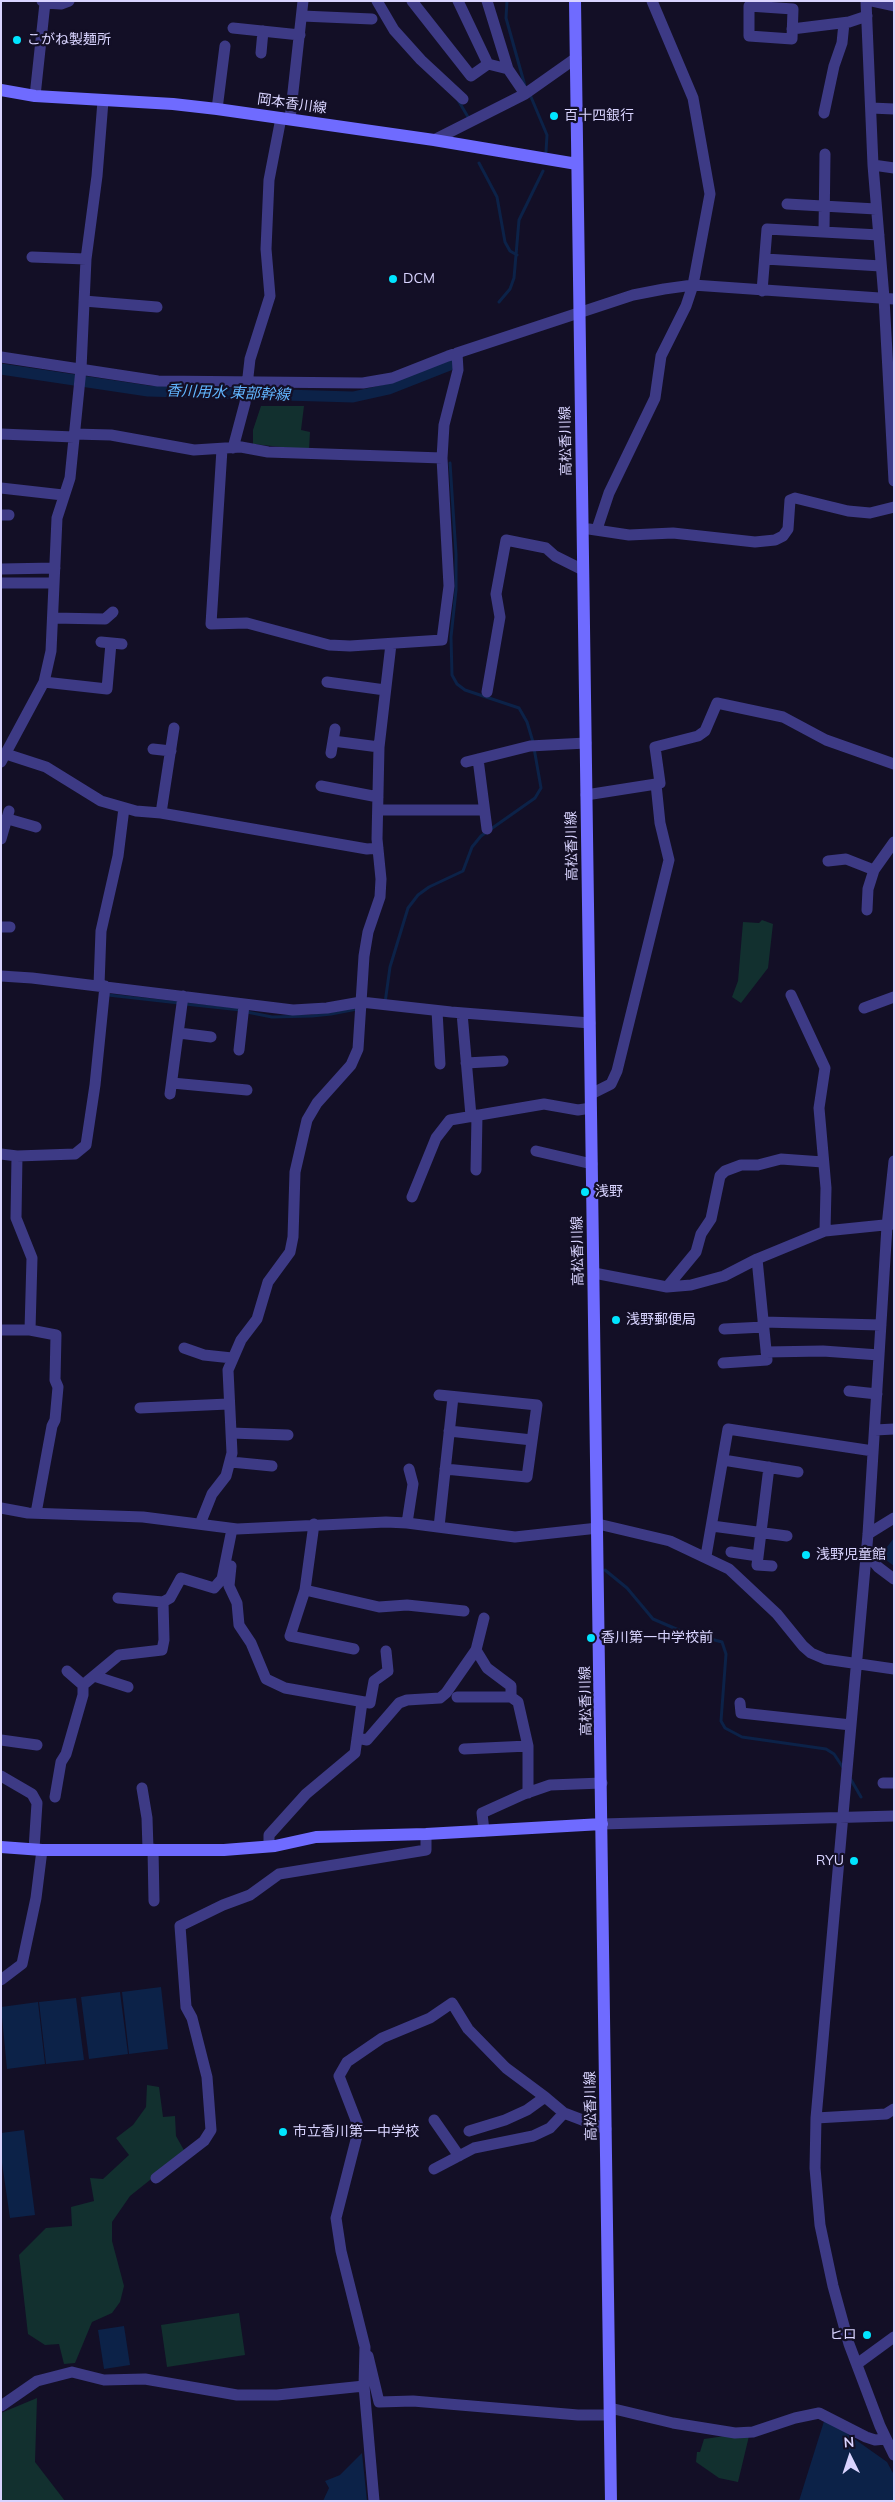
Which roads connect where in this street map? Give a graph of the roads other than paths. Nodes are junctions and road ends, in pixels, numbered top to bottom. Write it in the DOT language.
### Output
graph roads {
  1 [pos="69,1"];
  2 [pos="303,1"];
  3 [pos="376,1"];
  4 [pos="412,1"];
  5 [pos="458,1"];
  6 [pos="488,1"];
  7 [pos="575,1"];
  8 [pos="652,1"];
  9 [pos="866,1"];
  10 [pos="871,1"];
  11 [pos="43,2"];
  12 [pos="894,6"];
  13 [pos="302,16"];
  14 [pos="867,16"];
  15 [pos="372,19"];
  16 [pos="844,23"];
  17 [pos="233,28"];
  18 [pos="792,28"];
  19 [pos="263,31"];
  20 [pos="300,36"];
  21 [pos="225,46"];
  22 [pos="261,53"];
  23 [pos="576,58"];
  24 [pos="488,64"];
  25 [pos="508,68"];
  26 [pos="1,90"];
  27 [pos="524,94"];
  28 [pos="35,96"];
  29 [pos="462,99"];
  30 [pos="103,101"];
  31 [pos="870,108"];
  32 [pos="217,109"];
  33 [pos="894,109"];
  34 [pos="824,113"];
  35 [pos="286,118"];
  36 [pos="434,140"];
  37 [pos="825,154"];
  38 [pos="577,164"];
  39 [pos="873,165"];
  40 [pos="894,168"];
  41 [pos="787,204"];
  42 [pos="824,206"];
  43 [pos="876,209"];
  44 [pos="824,231"];
  45 [pos="878,234"];
  46 [pos="32,257"];
  47 [pos="86,259"];
  48 [pos="765,259"];
  49 [pos="881,266"];
  50 [pos="693,286"];
  51 [pos="762,291"];
  52 [pos="889,298"];
  53 [pos="84,302"];
  54 [pos="157,307"];
  55 [pos="579,314"];
  56 [pos="457,353"];
  57 [pos="1,357"];
  58 [pos="80,377"];
  59 [pos="246,382"];
  60 [pos="892,417"];
  61 [pos="1,434"];
  62 [pos="74,436"];
  63 [pos="228,449"];
  64 [pos="442,458"];
  65 [pos="894,481"];
  66 [pos="1,488"];
  67 [pos="63,495"];
  68 [pos="894,507"];
  69 [pos="582,529"];
  70 [pos="597,529"];
  71 [pos="54,568"];
  72 [pos="1,569"];
  73 [pos="583,570"];
  74 [pos="54,582"];
  75 [pos="1,583"];
  76 [pos="113,612"];
  77 [pos="53,618"];
  78 [pos="111,643"];
  79 [pos="391,644"];
  80 [pos="44,682"];
  81 [pos="327,682"];
  82 [pos="385,690"];
  83 [pos="487,692"];
  84 [pos="174,728"];
  85 [pos="586,743"];
  86 [pos="379,747"];
  87 [pos="153,749"];
  88 [pos="171,751"];
  89 [pos="331,753"];
  90 [pos="3,757"];
  91 [pos="894,764"];
  92 [pos="656,784"];
  93 [pos="320,786"];
  94 [pos="586,795"];
  95 [pos="378,797"];
  96 [pos="124,808"];
  97 [pos="378,810"];
  98 [pos="484,810"];
  99 [pos="161,813"];
  100 [pos="36,827"];
  101 [pos="487,829"];
  102 [pos="1,839"];
  103 [pos="894,842"];
  104 [pos="378,848"];
  105 [pos="828,861"];
  106 [pos="874,870"];
  107 [pos="867,910"];
  108 [pos="1,976"];
  109 [pos="102,986"];
  110 [pos="791,995"];
  111 [pos="894,997"];
  112 [pos="183,1001"];
  113 [pos="361,1006"];
  114 [pos="864,1008"];
  115 [pos="243,1009"];
  116 [pos="437,1011"];
  117 [pos="462,1014"];
  118 [pos="590,1023"];
  119 [pos="179,1033"];
  120 [pos="211,1037"];
  121 [pos="238,1050"];
  122 [pos="503,1061"];
  123 [pos="466,1063"];
  124 [pos="440,1064"];
  125 [pos="247,1090"];
  126 [pos="591,1094"];
  127 [pos="591,1108"];
  128 [pos="474,1115"];
  129 [pos="536,1151"];
  130 [pos="1,1154"];
  131 [pos="17,1156"];
  132 [pos="894,1161"];
  133 [pos="823,1162"];
  134 [pos="592,1164"];
  135 [pos="476,1170"];
  136 [pos="412,1197"];
  137 [pos="890,1225"];
  138 [pos="825,1231"];
  139 [pos="757,1258"];
  140 [pos="594,1273"];
  141 [pos="667,1287"];
  142 [pos="764,1324"];
  143 [pos="881,1325"];
  144 [pos="724,1329"];
  145 [pos="1,1330"];
  146 [pos="30,1330"];
  147 [pos="184,1348"];
  148 [pos="766,1352"];
  149 [pos="879,1355"];
  150 [pos="232,1358"];
  151 [pos="723,1363"];
  152 [pos="848,1391"];
  153 [pos="877,1394"];
  154 [pos="439,1395"];
  155 [pos="453,1397"];
  156 [pos="228,1404"];
  157 [pos="140,1408"];
  158 [pos="894,1429"];
  159 [pos="875,1430"];
  160 [pos="449,1431"];
  161 [pos="231,1433"];
  162 [pos="288,1435"];
  163 [pos="532,1440"];
  164 [pos="873,1451"];
  165 [pos="723,1460"];
  166 [pos="230,1462"];
  167 [pos="272,1466"];
  168 [pos="769,1467"];
  169 [pos="408,1469"];
  170 [pos="445,1469"];
  171 [pos="798,1472"];
  172 [pos="1,1508"];
  173 [pos="36,1513"];
  174 [pos="894,1518"];
  175 [pos="408,1523"];
  176 [pos="200,1524"];
  177 [pos="314,1524"];
  178 [pos="598,1526"];
  179 [pos="712,1526"];
  180 [pos="440,1527"];
  181 [pos="234,1529"];
  182 [pos="761,1533"];
  183 [pos="868,1534"];
  184 [pos="787,1536"];
  185 [pos="732,1552"];
  186 [pos="867,1554"];
  187 [pos="706,1556"];
  188 [pos="758,1556"];
  189 [pos="772,1566"];
  190 [pos="894,1579"];
  191 [pos="305,1590"];
  192 [pos="118,1598"];
  193 [pos="163,1602"];
  194 [pos="464,1611"];
  195 [pos="484,1618"];
  196 [pos="354,1648"];
  197 [pos="386,1650"];
  198 [pos="476,1650"];
  199 [pos="856,1665"];
  200 [pos="894,1669"];
  201 [pos="67,1671"];
  202 [pos="94,1676"];
  203 [pos="83,1685"];
  204 [pos="128,1688"];
  205 [pos="457,1697"];
  206 [pos="512,1697"];
  207 [pos="362,1702"];
  208 [pos="740,1703"];
  209 [pos="851,1725"];
  210 [pos="357,1738"];
  211 [pos="1,1740"];
  212 [pos="37,1746"];
  213 [pos="528,1746"];
  214 [pos="464,1748"];
  215 [pos="1,1776"];
  216 [pos="602,1783"];
  217 [pos="142,1788"];
  218 [pos="528,1793"];
  219 [pos="55,1797"];
  220 [pos="894,1816"];
  221 [pos="842,1818"];
  222 [pos="602,1824"];
  223 [pos="484,1831"];
  224 [pos="426,1834"];
  225 [pos="269,1846"];
  226 [pos="1,1847"];
  227 [pos="38,1849"];
  228 [pos="150,1849"];
  229 [pos="154,1901"];
  230 [pos="1,1980"];
  231 [pos="545,2096"];
  232 [pos="894,2109"];
  233 [pos="564,2113"];
  234 [pos="816,2118"];
  235 [pos="434,2120"];
  236 [pos="606,2129"];
  237 [pos="469,2131"];
  238 [pos="459,2156"];
  239 [pos="434,2169"];
  240 [pos="156,2178"];
  241 [pos="894,2337"];
  242 [pos="365,2347"];
  243 [pos="857,2364"];
  244 [pos="364,2386"];
  245 [pos="1,2406"];
  246 [pos="610,2412"];
  247 [pos="886,2439"];
  248 [pos="894,2456"];
  249 [pos="374,2501"];
  250 [pos="611,2501"];
  1 -- 11 [label="street"];
  2 -- 13 [label="street"];
  3 -- 29 [label="street"];
  4 -- 24 [label="street"];
  5 -- 24 [label="street"];
  6 -- 25 [label="street"];
  7 -- 23 [label="main road, 高松香川線"];
  8 -- 50 [label="street"];
  9 -- 14 [label="street"];
  10 -- 12 [label="street"];
  11 -- 28 [label="street"];
  13 -- 15 [label="street"];
  13 -- 20 [label="street"];
  14 -- 16 [label="street"];
  14 -- 31 [label="street"];
  16 -- 18 [label="street"];
  16 -- 34 [label="street"];
  17 -- 19 [label="street"];
  18 -- 18 [label="street"];
  19 -- 20 [label="street"];
  19 -- 22 [label="street"];
  20 -- 35 [label="street"];
  21 -- 32 [label="street"];
  23 -- 27 [label="street"];
  23 -- 38 [label="main road, 高松香川線"];
  24 -- 25 [label="street"];
  25 -- 27 [label="street"];
  26 -- 28 [label="main road, 岡本香川線"];
  27 -- 36 [label="street"];
  28 -- 30 [label="main road, 岡本香川線"];
  30 -- 32 [label="main road, 岡本香川線"];
  30 -- 47 [label="street"];
  31 -- 33 [label="street"];
  31 -- 39 [label="street"];
  32 -- 35 [label="main road, 岡本香川線"];
  35 -- 36 [label="main road, 岡本香川線"];
  35 -- 59 [label="street"];
  36 -- 38 [label="main road, 岡本香川線"];
  37 -- 42 [label="street"];
  38 -- 55 [label="main road, 高松香川線"];
  39 -- 40 [label="street"];
  39 -- 43 [label="street"];
  41 -- 42 [label="street"];
  42 -- 43 [label="street"];
  42 -- 44 [label="street"];
  43 -- 45 [label="street"];
  44 -- 45 [label="street"];
  44 -- 48 [label="street"];
  45 -- 49 [label="street"];
  46 -- 47 [label="street"];
  47 -- 53 [label="street"];
  48 -- 49 [label="street"];
  48 -- 51 [label="street"];
  49 -- 52 [label="street"];
  50 -- 51 [label="street"];
  50 -- 55 [label="street"];
  50 -- 70 [label="street"];
  51 -- 52 [label="street"];
  52 -- 60 [label="street"];
  53 -- 54 [label="street"];
  53 -- 58 [label="street"];
  55 -- 56 [label="street"];
  55 -- 69 [label="main road, 高松香川線"];
  56 -- 59 [label="street"];
  56 -- 64 [label="street"];
  57 -- 58 [label="street"];
  58 -- 59 [label="street"];
  58 -- 62 [label="street"];
  59 -- 63 [label="street"];
  60 -- 65 [label="street"];
  61 -- 62 [label="street"];
  62 -- 63 [label="street"];
  62 -- 67 [label="street"];
  63 -- 64 [label="street"];
  63 -- 79 [label="street"];
  64 -- 79 [label="street"];
  66 -- 67 [label="street"];
  67 -- 71 [label="street"];
  68 -- 70 [label="street"];
  69 -- 70 [label="street"];
  69 -- 73 [label="main road, 高松香川線"];
  71 -- 72 [label="street"];
  71 -- 74 [label="street"];
  73 -- 83 [label="street"];
  73 -- 85 [label="main road, 高松香川線"];
  74 -- 75 [label="street"];
  74 -- 77 [label="street"];
  76 -- 77 [label="street"];
  77 -- 80 [label="street"];
  78 -- 80 [label="street"];
  79 -- 82 [label="street"];
  80 -- 90 [label="street"];
  81 -- 82 [label="street"];
  82 -- 86 [label="street"];
  84 -- 88 [label="street"];
  85 -- 94 [label="main road, 高松香川線"];
  85 -- 98 [label="street"];
  86 -- 89 [label="street"];
  86 -- 95 [label="street"];
  87 -- 88 [label="street"];
  88 -- 99 [label="street"];
  90 -- 96 [label="street"];
  91 -- 92 [label="street"];
  92 -- 94 [label="street"];
  92 -- 126 [label="street"];
  93 -- 95 [label="street"];
  94 -- 118 [label="main road, 高松香川線"];
  95 -- 97 [label="street"];
  96 -- 99 [label="street"];
  96 -- 109 [label="street"];
  97 -- 98 [label="street"];
  97 -- 104 [label="street"];
  98 -- 101 [label="street"];
  99 -- 104 [label="street"];
  100 -- 102 [label="street"];
  103 -- 106 [label="street"];
  104 -- 113 [label="street"];
  105 -- 106 [label="street"];
  106 -- 107 [label="street"];
  108 -- 109 [label="street"];
  109 -- 112 [label="street"];
  109 -- 131 [label="street"];
  110 -- 133 [label="street"];
  111 -- 114 [label="street"];
  112 -- 115 [label="street"];
  112 -- 119 [label="street"];
  113 -- 115 [label="street"];
  113 -- 116 [label="street"];
  113 -- 150 [label="street"];
  115 -- 121 [label="street"];
  116 -- 117 [label="street"];
  116 -- 124 [label="street"];
  117 -- 118 [label="street"];
  117 -- 123 [label="street"];
  118 -- 126 [label="main road, 高松香川線"];
  119 -- 120 [label="street"];
  119 -- 125 [label="street"];
  122 -- 123 [label="street"];
  123 -- 128 [label="street"];
  126 -- 127 [label="main road, 高松香川線"];
  127 -- 128 [label="street"];
  127 -- 134 [label="main road, 高松香川線"];
  128 -- 135 [label="street"];
  128 -- 136 [label="street"];
  129 -- 134 [label="street"];
  130 -- 131 [label="street"];
  131 -- 146 [label="street"];
  132 -- 137 [label="street"];
  133 -- 138 [label="street"];
  133 -- 141 [label="street"];
  134 -- 140 [label="main road, 高松香川線"];
  137 -- 138 [label="street"];
  137 -- 143 [label="street"];
  138 -- 139 [label="street"];
  139 -- 141 [label="street"];
  139 -- 142 [label="street"];
  140 -- 141 [label="street"];
  140 -- 178 [label="main road, 高松香川線"];
  142 -- 143 [label="street"];
  142 -- 144 [label="street"];
  142 -- 148 [label="street"];
  143 -- 149 [label="street"];
  145 -- 146 [label="street"];
  146 -- 173 [label="street"];
  147 -- 150 [label="street"];
  148 -- 149 [label="street"];
  148 -- 151 [label="street"];
  149 -- 153 [label="street"];
  150 -- 156 [label="street"];
  152 -- 153 [label="street"];
  153 -- 159 [label="street"];
  154 -- 155 [label="street"];
  155 -- 160 [label="street"];
  155 -- 163 [label="street"];
  156 -- 157 [label="street"];
  156 -- 161 [label="street"];
  158 -- 159 [label="street"];
  159 -- 164 [label="street"];
  160 -- 163 [label="street"];
  160 -- 170 [label="street"];
  161 -- 162 [label="street"];
  161 -- 166 [label="street"];
  163 -- 170 [label="street"];
  164 -- 165 [label="street"];
  164 -- 183 [label="street"];
  165 -- 168 [label="street"];
  165 -- 179 [label="street"];
  166 -- 167 [label="street"];
  166 -- 176 [label="street"];
  168 -- 171 [label="street"];
  168 -- 182 [label="street"];
  169 -- 175 [label="street"];
  170 -- 180 [label="street"];
  172 -- 173 [label="street"];
  173 -- 176 [label="street"];
  174 -- 183 [label="street"];
  175 -- 177 [label="street"];
  175 -- 180 [label="street"];
  176 -- 181 [label="street"];
  177 -- 181 [label="street"];
  177 -- 191 [label="street"];
  178 -- 180 [label="street"];
  178 -- 187 [label="street"];
  178 -- 216 [label="main road, 高松香川線"];
  179 -- 182 [label="street"];
  179 -- 187 [label="street"];
  181 -- 193 [label="street"];
  181 -- 207 [label="street"];
  182 -- 184 [label="street"];
  182 -- 188 [label="street"];
  183 -- 186 [label="street"];
  185 -- 188 [label="street"];
  186 -- 190 [label="street"];
  186 -- 199 [label="street"];
  187 -- 199 [label="street"];
  188 -- 189 [label="street"];
  191 -- 194 [label="street"];
  191 -- 196 [label="street"];
  192 -- 193 [label="street"];
  193 -- 202 [label="street"];
  195 -- 198 [label="street"];
  197 -- 207 [label="street"];
  198 -- 206 [label="street"];
  198 -- 210 [label="street"];
  199 -- 200 [label="street"];
  199 -- 209 [label="street"];
  201 -- 203 [label="street"];
  202 -- 203 [label="street"];
  202 -- 204 [label="street"];
  203 -- 219 [label="street"];
  205 -- 206 [label="street"];
  206 -- 213 [label="street"];
  207 -- 210 [label="street"];
  208 -- 209 [label="street"];
  209 -- 221 [label="street"];
  210 -- 225 [label="street"];
  211 -- 212 [label="street"];
  213 -- 214 [label="street"];
  213 -- 218 [label="street"];
  215 -- 227 [label="street"];
  216 -- 218 [label="street"];
  216 -- 222 [label="main road, 高松香川線"];
  217 -- 228 [label="street"];
  218 -- 223 [label="street"];
  220 -- 221 [label="street"];
  221 -- 222 [label="street"];
  221 -- 234 [label="street"];
  222 -- 223 [label="main road"];
  222 -- 236 [label="main road, 高松香川線"];
  223 -- 224 [label="main road"];
  224 -- 225 [label="main road"];
  224 -- 240 [label="street"];
  225 -- 228 [label="main road"];
  226 -- 227 [label="main road"];
  227 -- 228 [label="main road"];
  227 -- 230 [label="street"];
  228 -- 229 [label="street"];
  231 -- 233 [label="street"];
  231 -- 237 [label="street"];
  231 -- 242 [label="street"];
  232 -- 234 [label="street"];
  233 -- 236 [label="street"];
  233 -- 238 [label="street"];
  234 -- 243 [label="street"];
  235 -- 238 [label="street"];
  236 -- 246 [label="main road, 高松香川線"];
  238 -- 239 [label="street"];
  241 -- 243 [label="street"];
  242 -- 244 [label="street"];
  242 -- 246 [label="street"];
  243 -- 247 [label="street"];
  244 -- 245 [label="street"];
  244 -- 249 [label="street"];
  246 -- 247 [label="street"];
  246 -- 250 [label="main road, 高松香川線"];
  247 -- 248 [label="street"];
}
